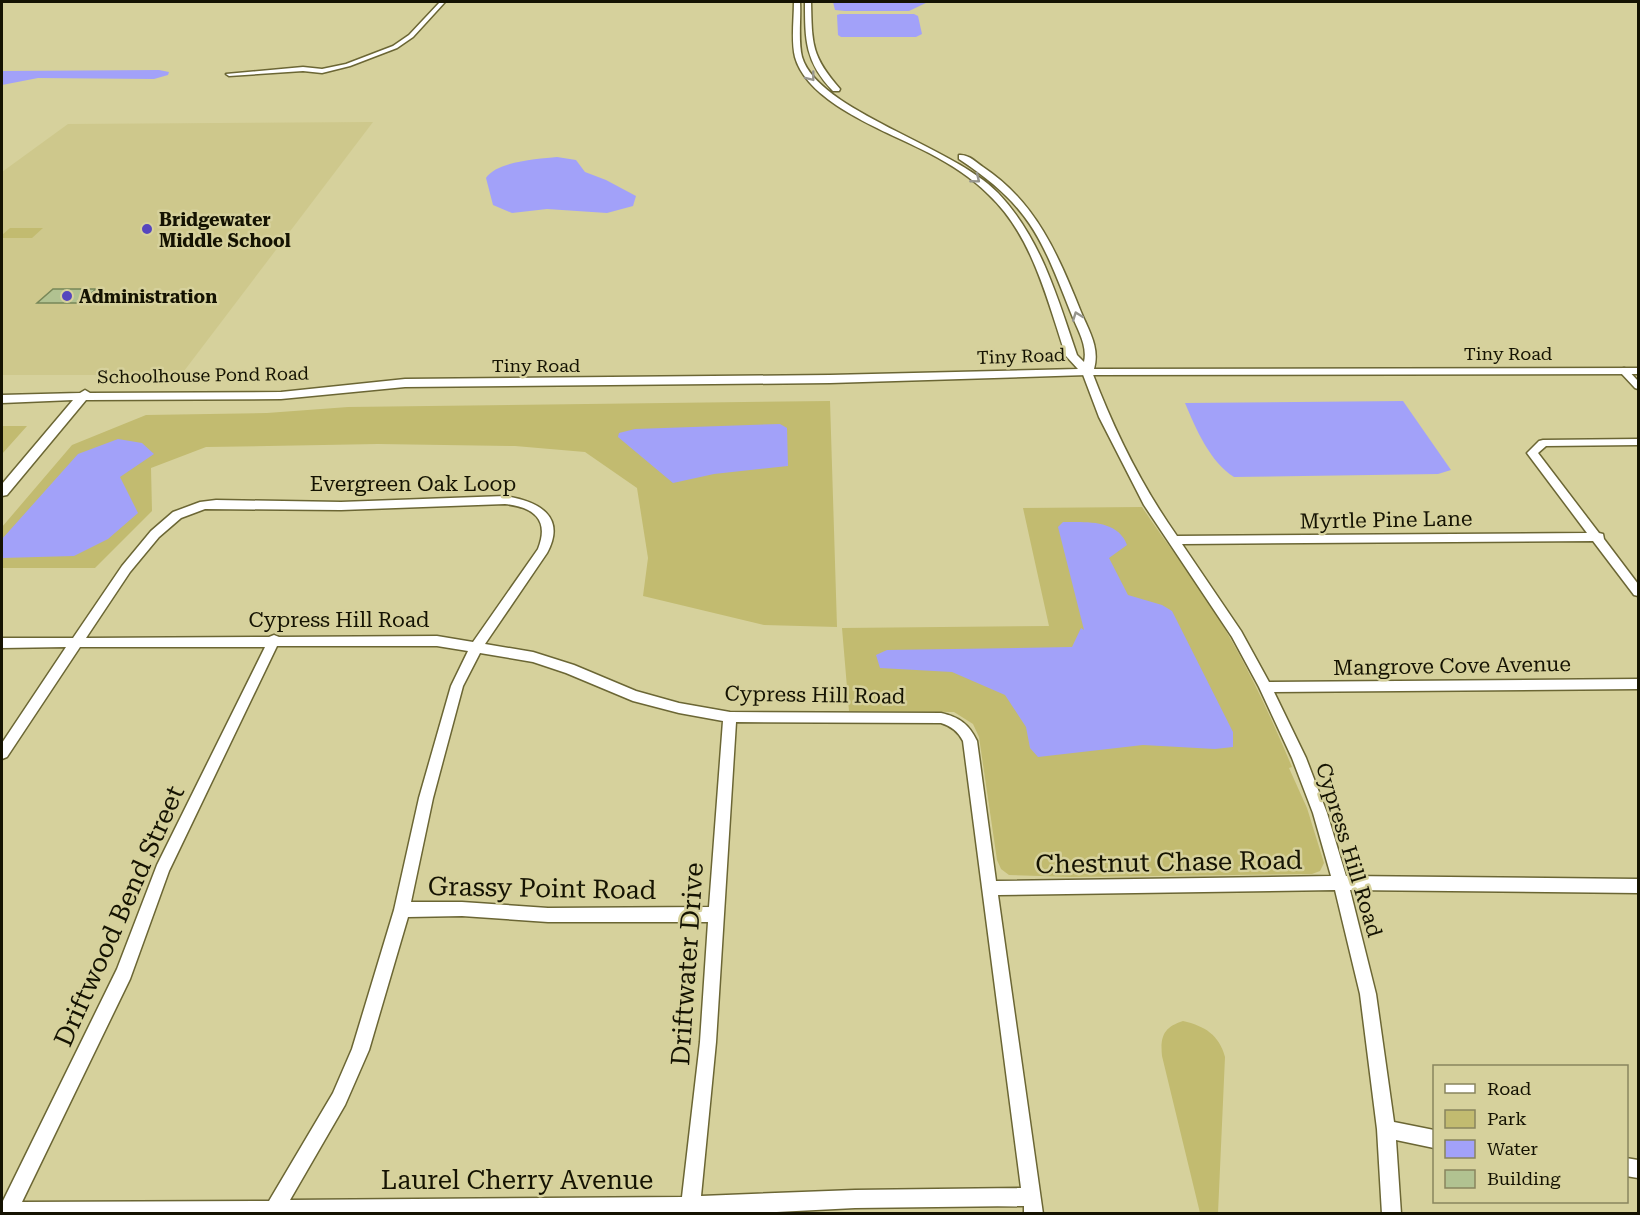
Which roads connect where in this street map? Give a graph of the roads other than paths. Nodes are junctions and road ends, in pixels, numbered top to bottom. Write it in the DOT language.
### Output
graph roads {
  1 [pos="442,2"];
  2 [pos="797,2"];
  3 [pos="808,2"];
  4 [pos="797,49"];
  5 [pos="809,49"];
  6 [pos="229,74"];
  7 [pos="1624,371"];
  8 [pos="1638,371"];
  9 [pos="1087,372"];
  10 [pos="405,383"];
  11 [pos="1638,386"];
  12 [pos="85,394"];
  13 [pos="2,399"];
  14 [pos="1638,442"];
  15 [pos="2,492"];
  16 [pos="1599,537"];
  17 [pos="1173,540"];
  18 [pos="1638,592"];
  19 [pos="274,640"];
  20 [pos="2,643"];
  21 [pos="76,643"];
  22 [pos="477,646"];
  23 [pos="1638,684"];
  24 [pos="1266,687"];
  25 [pos="730,717"];
  26 [pos="2,753"];
  27 [pos="1341,883"];
  28 [pos="1638,886"];
  29 [pos="989,888"];
  30 [pos="402,910"];
  31 [pos="717,914"];
  32 [pos="1386,1129"];
  33 [pos="1433,1139"];
  34 [pos="1033,1205"];
  35 [pos="690,1210"];
  36 [pos="5,1211"];
  37 [pos="274,1211"];
  38 [pos="132,1212"];
  39 [pos="1392,1214"];
  1 -- 6 [label="street"];
  2 -- 4 [label="street"];
  3 -- 5 [label="street"];
  4 -- 5 [label="street"];
  4 -- 9 [label="street, one-way"];
  9 -- 5 [label="street, one-way"];
  7 -- 8 [label="street, Tiny Road"];
  7 -- 9 [label="street, Tiny Road"];
  7 -- 11 [label="street"];
  9 -- 10 [label="street, Tiny Road"];
  9 -- 17 [label="street, Cypress Hill Road"];
  10 -- 12 [label="street, Schoolhouse Pond Road"];
  12 -- 13 [label="street, Schoolhouse Pond Road"];
  12 -- 15 [label="street"];
  14 -- 16 [label="street"];
  16 -- 17 [label="street, Myrtle Pine Lane"];
  16 -- 18 [label="street"];
  17 -- 24 [label="street, Cypress Hill Road"];
  19 -- 21 [label="street, Cypress Hill Road"];
  19 -- 22 [label="street, Cypress Hill Road"];
  19 -- 36 [label="street, Driftwood Bend Street"];
  20 -- 21 [label="street, Cypress Hill Road"];
  21 -- 22 [label="street, Evergreen Oak Loop"];
  21 -- 26 [label="street, Evergreen Oak Loop"];
  22 -- 25 [label="street, Cypress Hill Road"];
  22 -- 30 [label="street, Evergreen Oak Loop"];
  23 -- 24 [label="street, Mangrove Cove Avenue"];
  24 -- 27 [label="street, Cypress Hill Road"];
  25 -- 29 [label="street, Cypress Hill Road"];
  25 -- 31 [label="street, Driftwater Drive"];
  27 -- 28 [label="street, Chestnut Chase Road"];
  27 -- 29 [label="street, Chestnut Chase Road"];
  27 -- 32 [label="street, Cypress Hill Road"];
  29 -- 34 [label="street, Cypress Hill Road"];
  30 -- 31 [label="street, Grassy Point Road"];
  30 -- 37 [label="street, Evergreen Oak Loop"];
  31 -- 35 [label="street, Driftwater Drive"];
  32 -- 33 [label="street"];
  32 -- 39 [label="street, Cypress Hill Road"];
  34 -- 35 [label="street, Laurel Cherry Avenue"];
  35 -- 37 [label="street, Laurel Cherry Avenue"];
  36 -- 38 [label="street, Laurel Cherry Avenue"];
  37 -- 38 [label="street, Laurel Cherry Avenue"];
}
